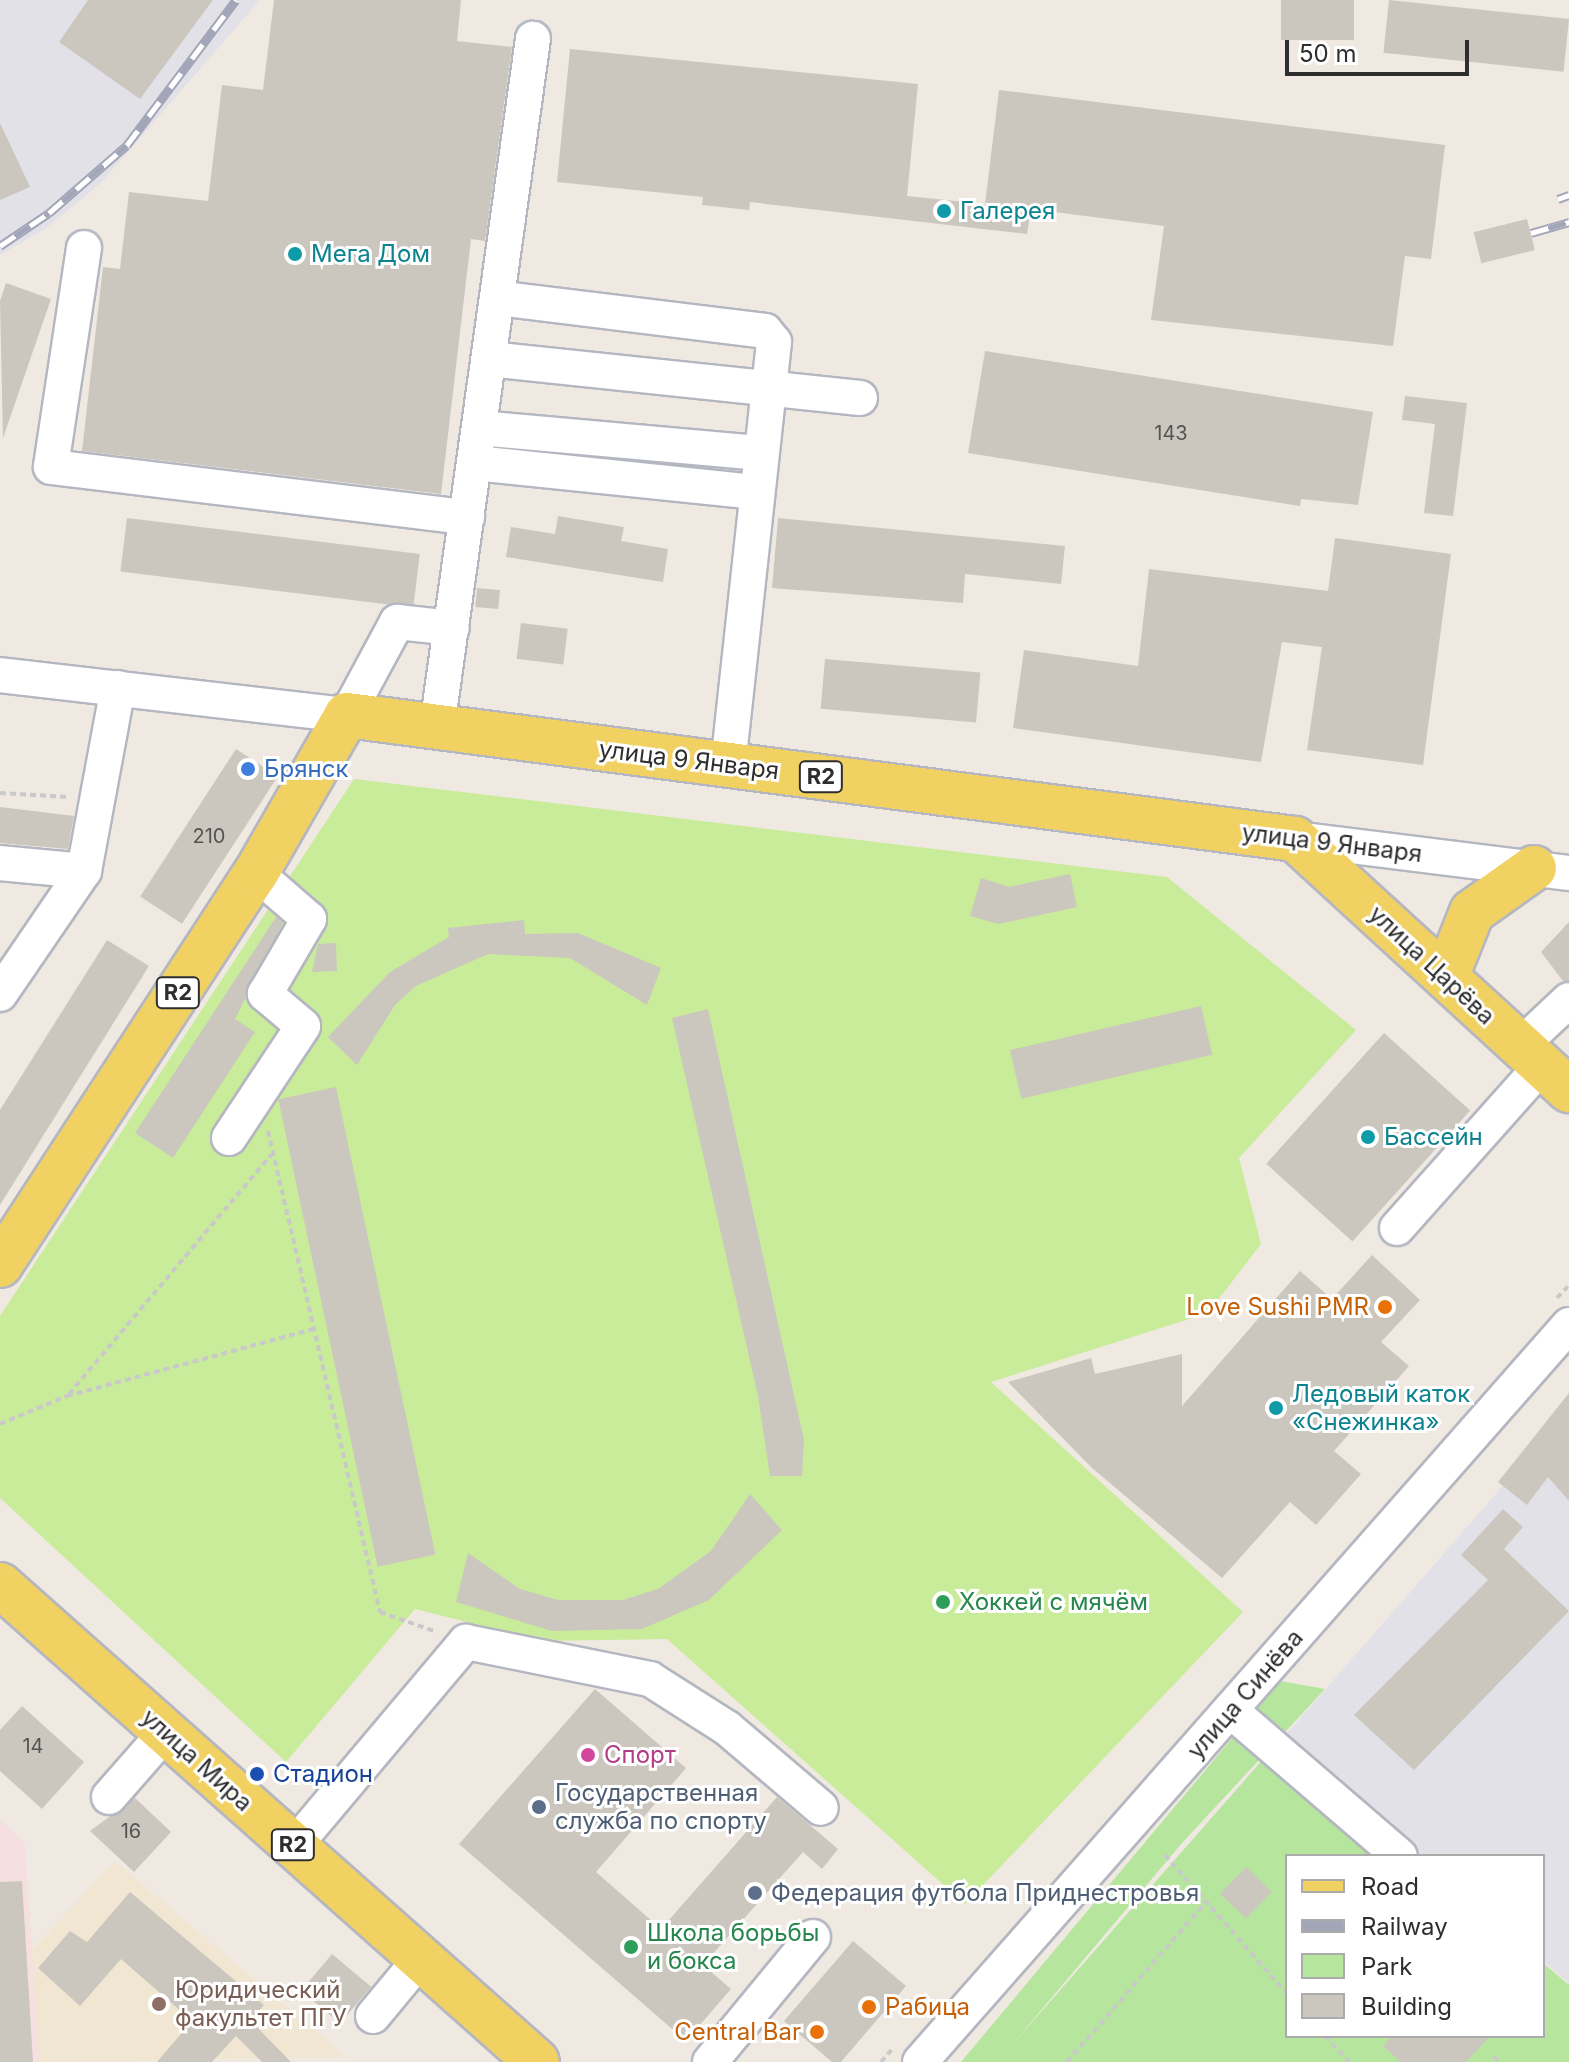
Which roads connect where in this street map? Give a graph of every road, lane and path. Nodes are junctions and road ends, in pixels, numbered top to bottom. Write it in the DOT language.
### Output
graph roads {
  1 [pos="533,39"];
  2 [pos="84,248"];
  3 [pos="497,298"];
  4 [pos="489,359"];
  5 [pos="768,389"];
  6 [pos="860,398"];
  7 [pos="479,428"];
  8 [pos="761,453"];
  9 [pos="475,463"];
  10 [pos="757,492"];
  11 [pos="467,517"];
  12 [pos="452,628"];
  13 [pos="0,675"];
  14 [pos="118,688"];
  15 [pos="347,715"];
  16 [pos="437,727"];
  17 [pos="728,765"];
  18 [pos="0,793"];
  19 [pos="95,799"];
  20 [pos="1295,839"];
  21 [pos="0,863"];
  22 [pos="1552,870"];
  23 [pos="84,871"];
  24 [pos="256,873"];
  25 [pos="1446,977"];
  26 [pos="0,994"];
  27 [pos="1569,1000"];
  28 [pos="1544,1067"];
  29 [pos="259,1093"];
  30 [pos="229,1138"];
  31 [pos="273,1153"];
  32 [pos="1397,1228"];
  33 [pos="0,1265"];
  34 [pos="1569,1325"];
  35 [pos="314,1329"];
  36 [pos="67,1396"];
  37 [pos="0,1424"];
  38 [pos="0,1585"];
  39 [pos="466,1642"];
  40 [pos="1230,1710"];
  41 [pos="166,1732"];
  42 [pos="109,1797"];
  43 [pos="821,1808"];
  44 [pos="294,1846"];
  45 [pos="1398,1854"];
  46 [pos="1165,1855"];
  47 [pos="1205,1903"];
  48 [pos="813,1937"];
  49 [pos="421,1958"];
  50 [pos="1285,1992"];
  51 [pos="373,2016"];
  52 [pos="1327,2038"];
  53 [pos="1492,2060"];
  54 [pos="537,2062"];
  55 [pos="710,2062"];
  56 [pos="920,2062"];
  57 [pos="1067,2062"];
  58 [pos="1349,2062"];
  59 [pos="1501,2062"];
  1 -- 3 [label="street"];
  2 -- 11 [label="street"];
  3 -- 4 [label="street"];
  3 -- 5 [label="street"];
  4 -- 5 [label="street"];
  4 -- 7 [label="street"];
  5 -- 6 [label="street"];
  5 -- 8 [label="street"];
  7 -- 8 [label="street"];
  7 -- 9 [label="street"];
  8 -- 10 [label="street"];
  9 -- 10 [label="street"];
  9 -- 11 [label="street"];
  10 -- 17 [label="street"];
  11 -- 12 [label="street"];
  12 -- 15 [label="street"];
  12 -- 16 [label="street"];
  13 -- 14 [label="street, улица 9 Января"];
  14 -- 15 [label="street, улица 9 Января"];
  14 -- 19 [label="street"];
  15 -- 16 [label="main road, улица 9 Января / R2"];
  15 -- 24 [label="main road, R2"];
  16 -- 17 [label="main road, улица 9 Января / R2"];
  17 -- 20 [label="main road, улица 9 Января / R2"];
  18 -- 19 [label="path"];
  19 -- 23 [label="street"];
  20 -- 22 [label="street, улица 9 Января"];
  20 -- 25 [label="main road, улица Царёва"];
  21 -- 23 [label="street"];
  22 -- 25 [label="main road"];
  23 -- 26 [label="street"];
  24 -- 29 [label="street"];
  24 -- 33 [label="main road, R2"];
  25 -- 28 [label="main road, улица Царёва"];
  27 -- 28 [label="street"];
  28 -- 32 [label="street"];
  29 -- 30 [label="street"];
  29 -- 31 [label="path"];
  31 -- 35 [label="path"];
  31 -- 36 [label="path"];
  34 -- 40 [label="street, улица Синёва"];
  35 -- 36 [label="path"];
  35 -- 39 [label="path"];
  36 -- 37 [label="path"];
  38 -- 41 [label="main road, улица Мира / R2"];
  39 -- 43 [label="street"];
  39 -- 44 [label="street"];
  40 -- 45 [label="street"];
  40 -- 56 [label="street, улица Синёва"];
  41 -- 42 [label="street"];
  41 -- 44 [label="main road, улица Мира / R2"];
  44 -- 49 [label="main road, улица Мира / R2"];
  46 -- 47 [label="path"];
  47 -- 50 [label="path"];
  47 -- 57 [label="path"];
  48 -- 55 [label="street"];
  49 -- 51 [label="street"];
  49 -- 54 [label="main road, улица Мира / R2"];
  52 -- 58 [label="path"];
  53 -- 59 [label="path"];
}
